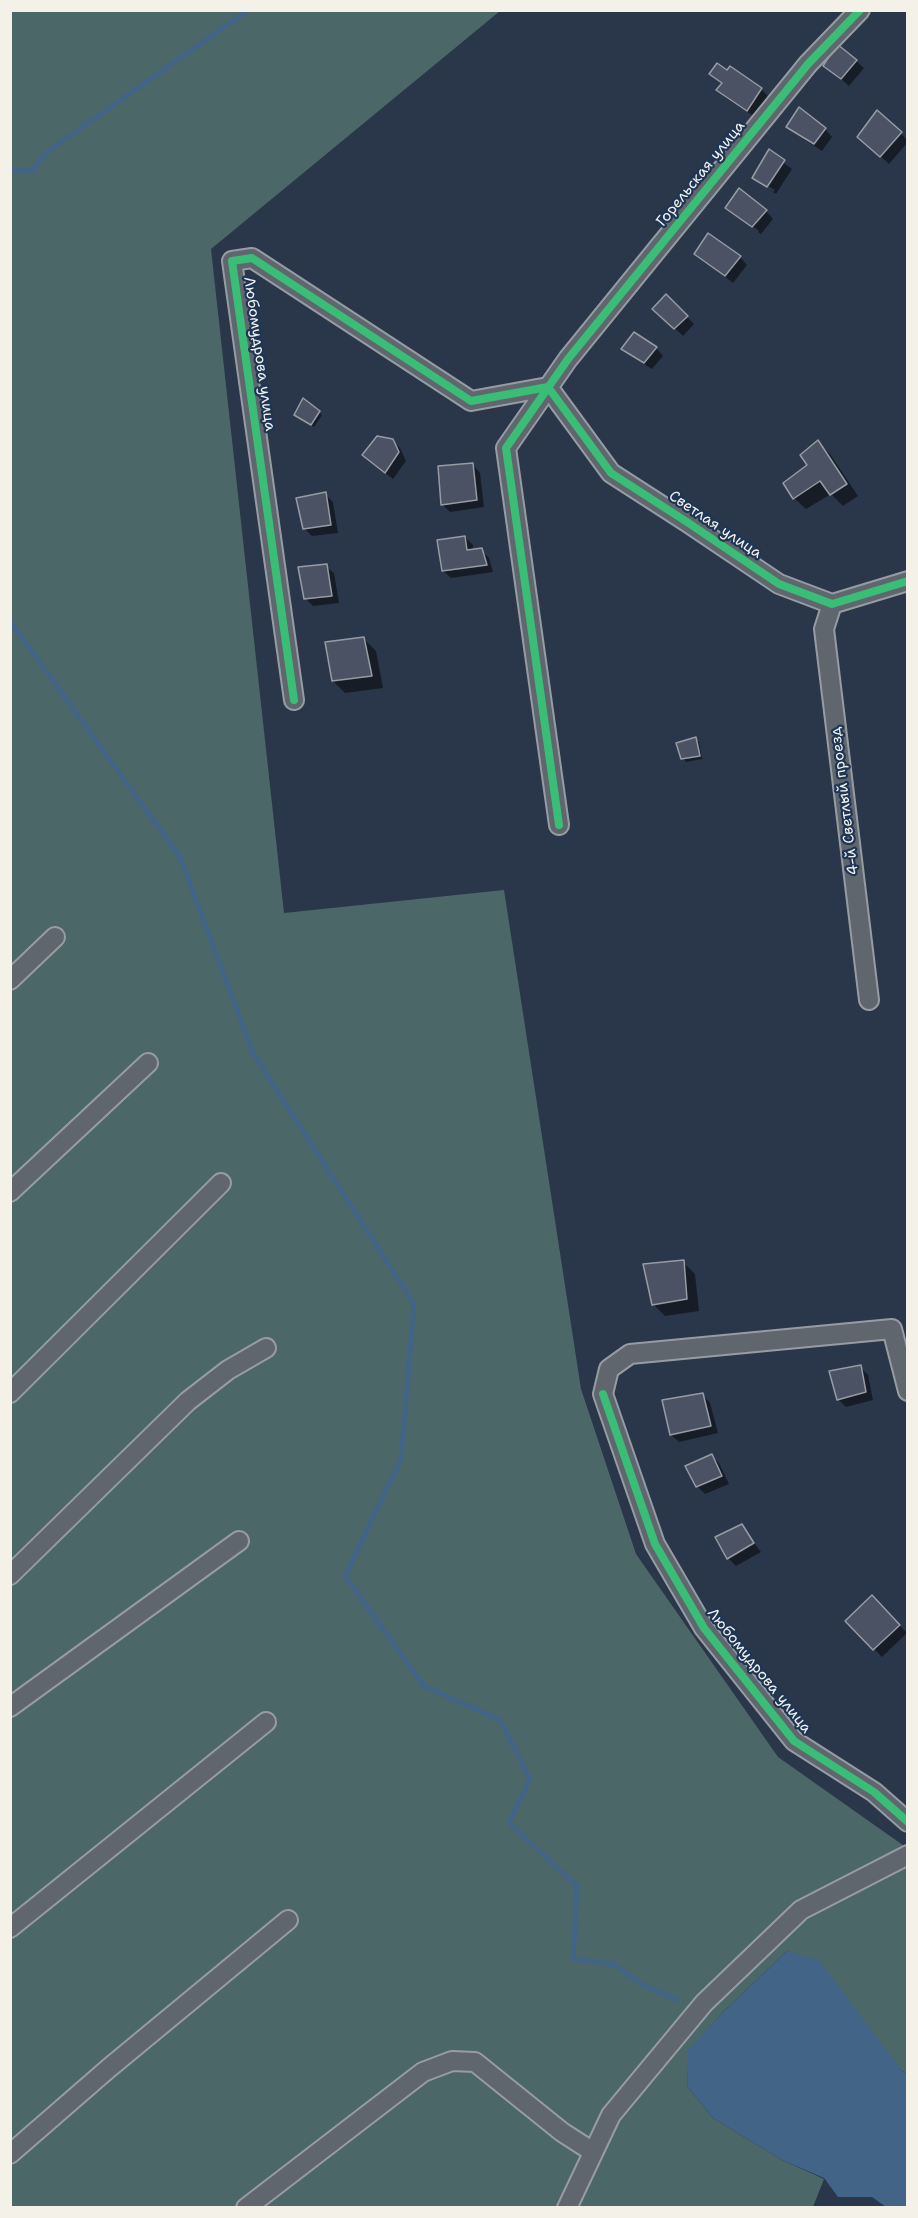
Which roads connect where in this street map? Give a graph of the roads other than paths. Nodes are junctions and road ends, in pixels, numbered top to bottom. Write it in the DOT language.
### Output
graph roads {
  1 [pos="860,10"];
  2 [pos="548,387"];
  3 [pos="908,581"];
  4 [pos="832,604"];
  5 [pos="294,700"];
  6 [pos="559,825"];
  7 [pos="55,937"];
  8 [pos="10,980"];
  9 [pos="869,1000"];
  10 [pos="148,1063"];
  11 [pos="221,1183"];
  12 [pos="10,1192"];
  13 [pos="266,1348"];
  14 [pos="908,1391"];
  15 [pos="10,1393"];
  16 [pos="239,1541"];
  17 [pos="10,1575"];
  18 [pos="10,1707"];
  19 [pos="266,1722"];
  20 [pos="908,1822"];
  21 [pos="908,1855"];
  22 [pos="288,1920"];
  23 [pos="10,1928"];
  24 [pos="593,2152"];
  25 [pos="10,2154"];
  26 [pos="246,2208"];
  27 [pos="567,2208"];
  1 -- 2 [label="street, Горельская улица"];
  2 -- 4 [label="street, Светлая улица"];
  2 -- 5 [label="street, Любомудрова улица"];
  2 -- 6 [label="street, Горельская улица"];
  3 -- 4 [label="street"];
  4 -- 9 [label="street, 4-й Светлый проезд"];
  7 -- 8 [label="street"];
  10 -- 12 [label="street"];
  11 -- 15 [label="street"];
  13 -- 17 [label="street"];
  14 -- 20 [label="street, Любомудрова улица"];
  16 -- 18 [label="street"];
  19 -- 23 [label="street"];
  21 -- 24 [label="street"];
  22 -- 25 [label="street"];
  24 -- 26 [label="street"];
  24 -- 27 [label="street"];
}
